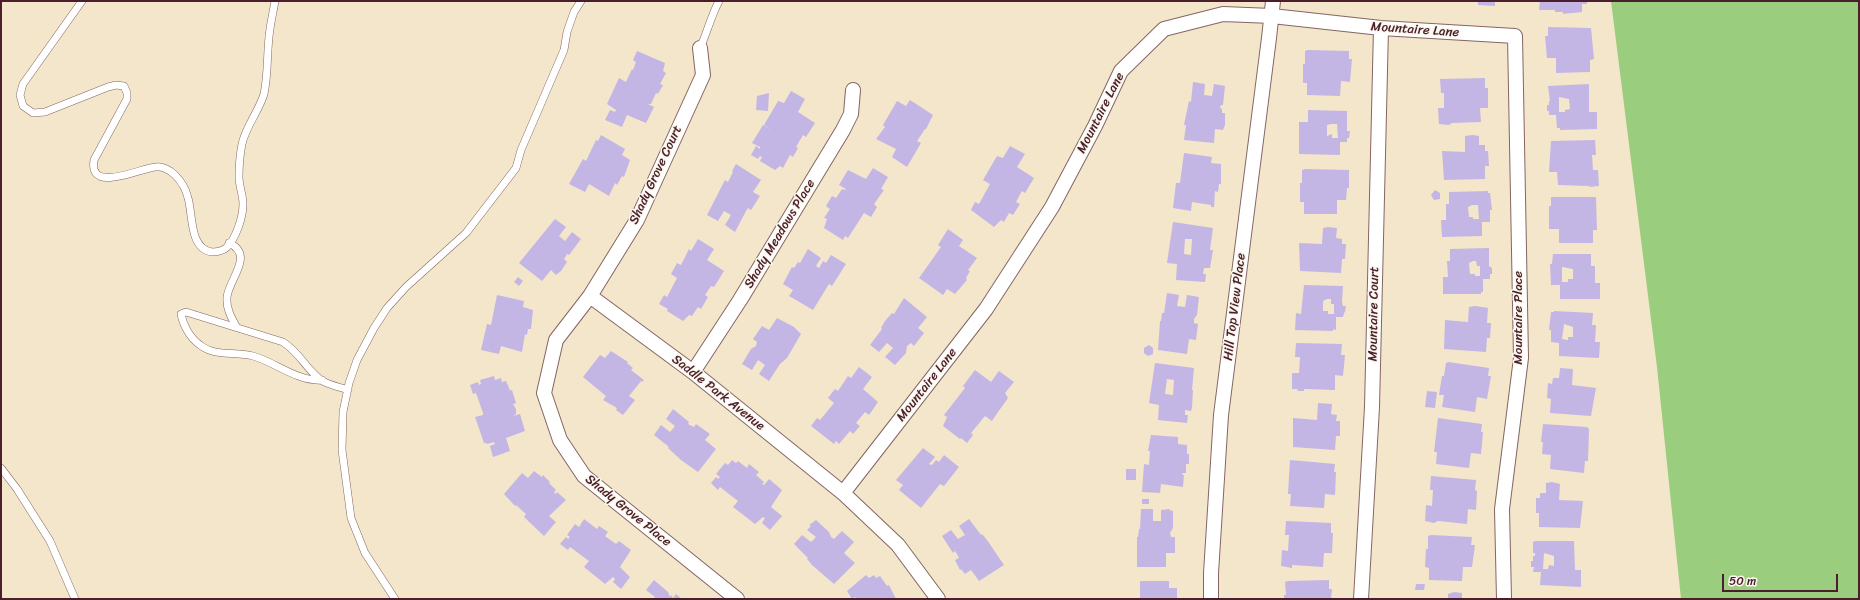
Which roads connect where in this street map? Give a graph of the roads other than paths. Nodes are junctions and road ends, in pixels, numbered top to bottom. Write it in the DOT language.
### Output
graph roads {
  1 [pos="82,1"];
  2 [pos="276,1"];
  3 [pos="581,1"];
  4 [pos="719,1"];
  5 [pos="1273,1"];
  6 [pos="1272,16"];
  7 [pos="1381,28"];
  8 [pos="1515,36"];
  9 [pos="700,48"];
  10 [pos="853,90"];
  11 [pos="229,243"];
  12 [pos="590,296"];
  13 [pos="236,326"];
  14 [pos="693,372"];
  15 [pos="322,380"];
  16 [pos="348,390"];
  17 [pos="1,468"];
  18 [pos="843,493"];
  19 [pos="75,599"];
  20 [pos="395,599"];
  21 [pos="737,599"];
  22 [pos="938,599"];
  23 [pos="1211,599"];
  24 [pos="1361,599"];
  25 [pos="1504,599"];
  1 -- 11 [label="lane"];
  2 -- 11 [label="lane"];
  3 -- 16 [label="lane"];
  4 -- 9 [label="lane"];
  5 -- 6 [label="street, Hill Top View Place"];
  6 -- 7 [label="street, Mountaire Lane"];
  6 -- 18 [label="street, Mountaire Lane"];
  6 -- 23 [label="street, Hill Top View Place"];
  7 -- 8 [label="street, Mountaire Lane"];
  7 -- 24 [label="street, Mountaire Court"];
  8 -- 25 [label="street, Mountaire Place"];
  9 -- 12 [label="street, Shady Grove Court"];
  10 -- 14 [label="street, Shady Meadows Place"];
  11 -- 13 [label="lane"];
  12 -- 14 [label="street, Saddle Park Avenue"];
  12 -- 21 [label="street, Shady Grove Place"];
  13 -- 15 [label="lane"];
  13 -- 15 [label="lane"];
  14 -- 18 [label="street, Saddle Park Avenue"];
  15 -- 16 [label="lane"];
  16 -- 20 [label="lane"];
  17 -- 19 [label="lane"];
  18 -- 22 [label="street, Saddle Park Avenue"];
}
